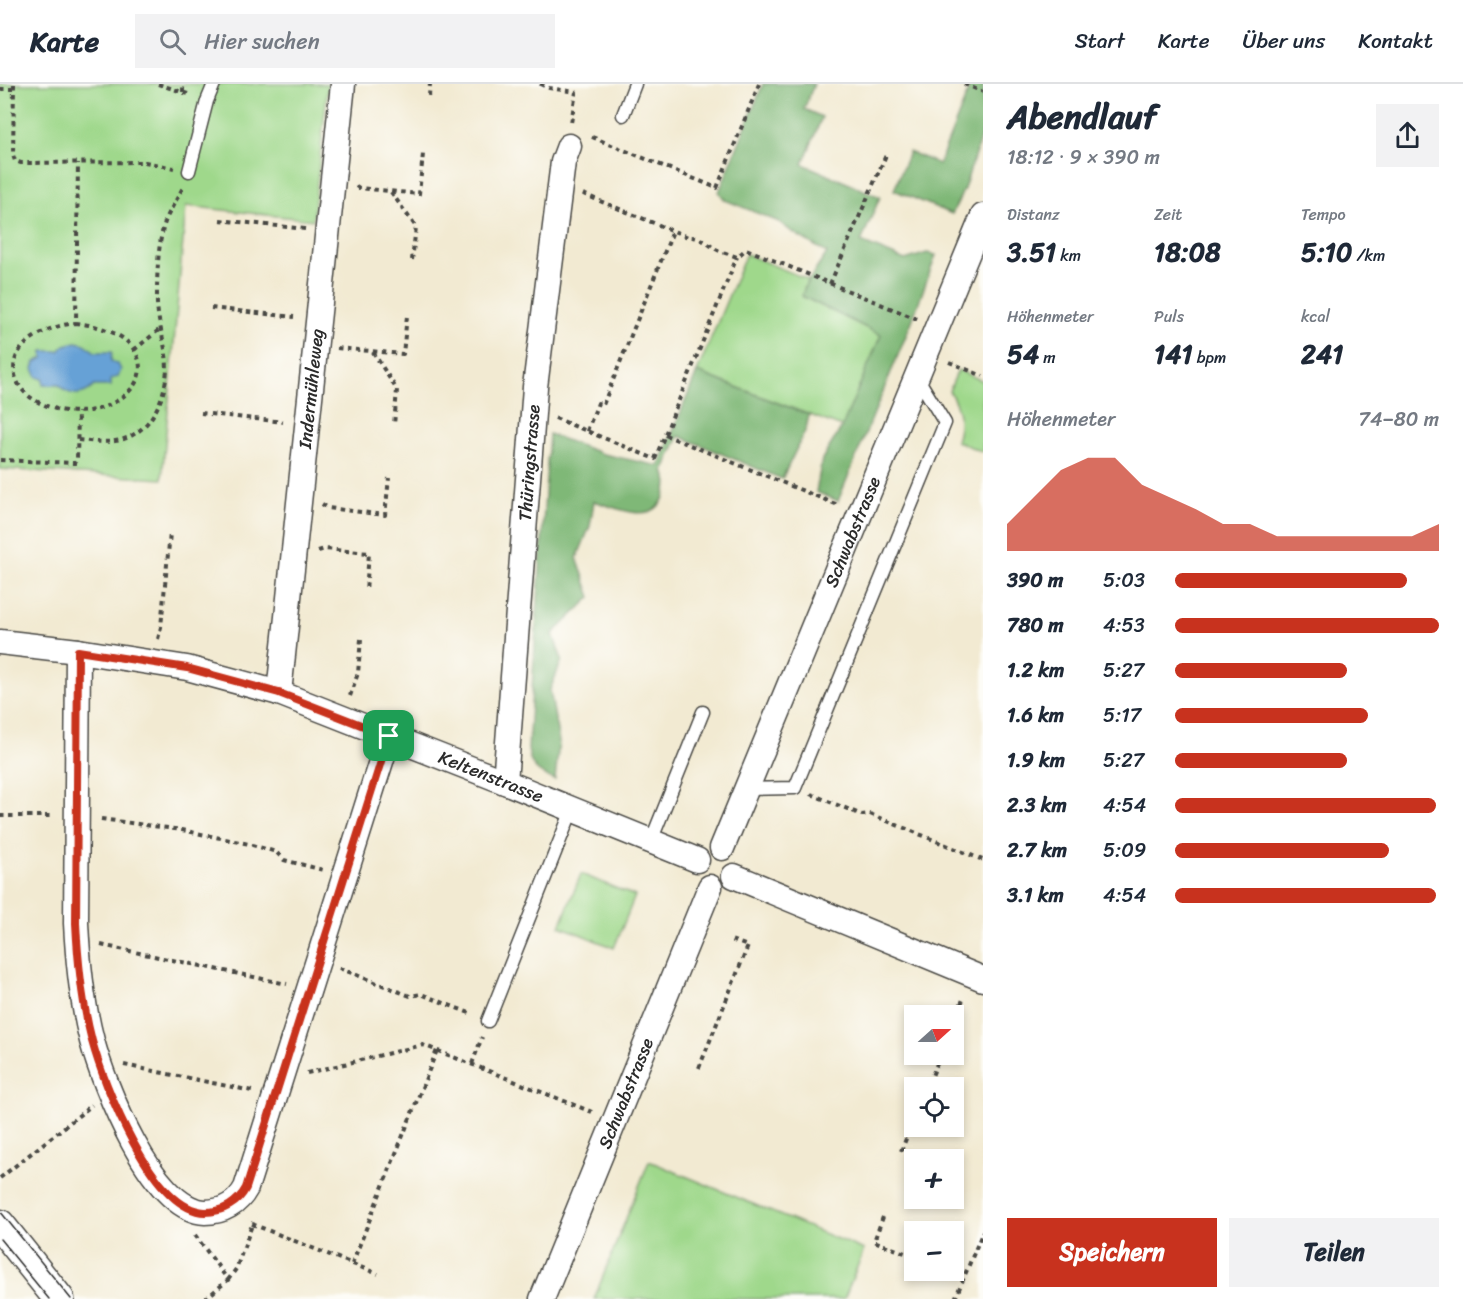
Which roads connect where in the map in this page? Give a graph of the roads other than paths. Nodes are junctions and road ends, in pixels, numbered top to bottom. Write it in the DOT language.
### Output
graph roads {
  1 [pos="214,84"];
  2 [pos="343,84"];
  3 [pos="635,84"];
  4 [pos="624,115"];
  5 [pos="570,140"];
  6 [pos="189,171"];
  7 [pos="983,216"];
  8 [pos="917,376"];
  9 [pos="0,642"];
  10 [pos="78,651"];
  11 [pos="279,693"];
  12 [pos="703,711"];
  13 [pos="389,736"];
  14 [pos="505,782"];
  15 [pos="747,789"];
  16 [pos="572,810"];
  17 [pos="651,841"];
  18 [pos="722,848"];
  19 [pos="697,860"];
  20 [pos="734,876"];
  21 [pos="710,887"];
  22 [pos="975,984"];
  23 [pos="488,1021"];
  24 [pos="0,1225"];
  25 [pos="59,1299"];
  26 [pos="542,1299"];
  1 -- 6 [label="lane"];
  2 -- 11 [label="street, Indermühleweg"];
  3 -- 4 [label="lane"];
  5 -- 14 [label="street, Thüringstrasse"];
  7 -- 8 [label="street, Schwabstrasse"];
  8 -- 15 [label="street, Schwabstrasse"];
  8 -- 15 [label="lane"];
  9 -- 10 [label="street, Keltenstrasse"];
  10 -- 11 [label="street, Keltenstrasse"];
  10 -- 13 [label="street"];
  11 -- 13 [label="street, Keltenstrasse"];
  12 -- 17 [label="lane"];
  13 -- 14 [label="street, Keltenstrasse"];
  14 -- 16 [label="street, Keltenstrasse"];
  15 -- 18 [label="street, Schwabstrasse"];
  16 -- 17 [label="street, Keltenstrasse"];
  16 -- 23 [label="lane"];
  17 -- 19 [label="street, Keltenstrasse"];
  18 -- 19 [label="street"];
  18 -- 20 [label="street"];
  19 -- 21 [label="street"];
  20 -- 21 [label="street"];
  20 -- 22 [label="street"];
  21 -- 26 [label="street, Schwabstrasse"];
  24 -- 25 [label="street"];
}
